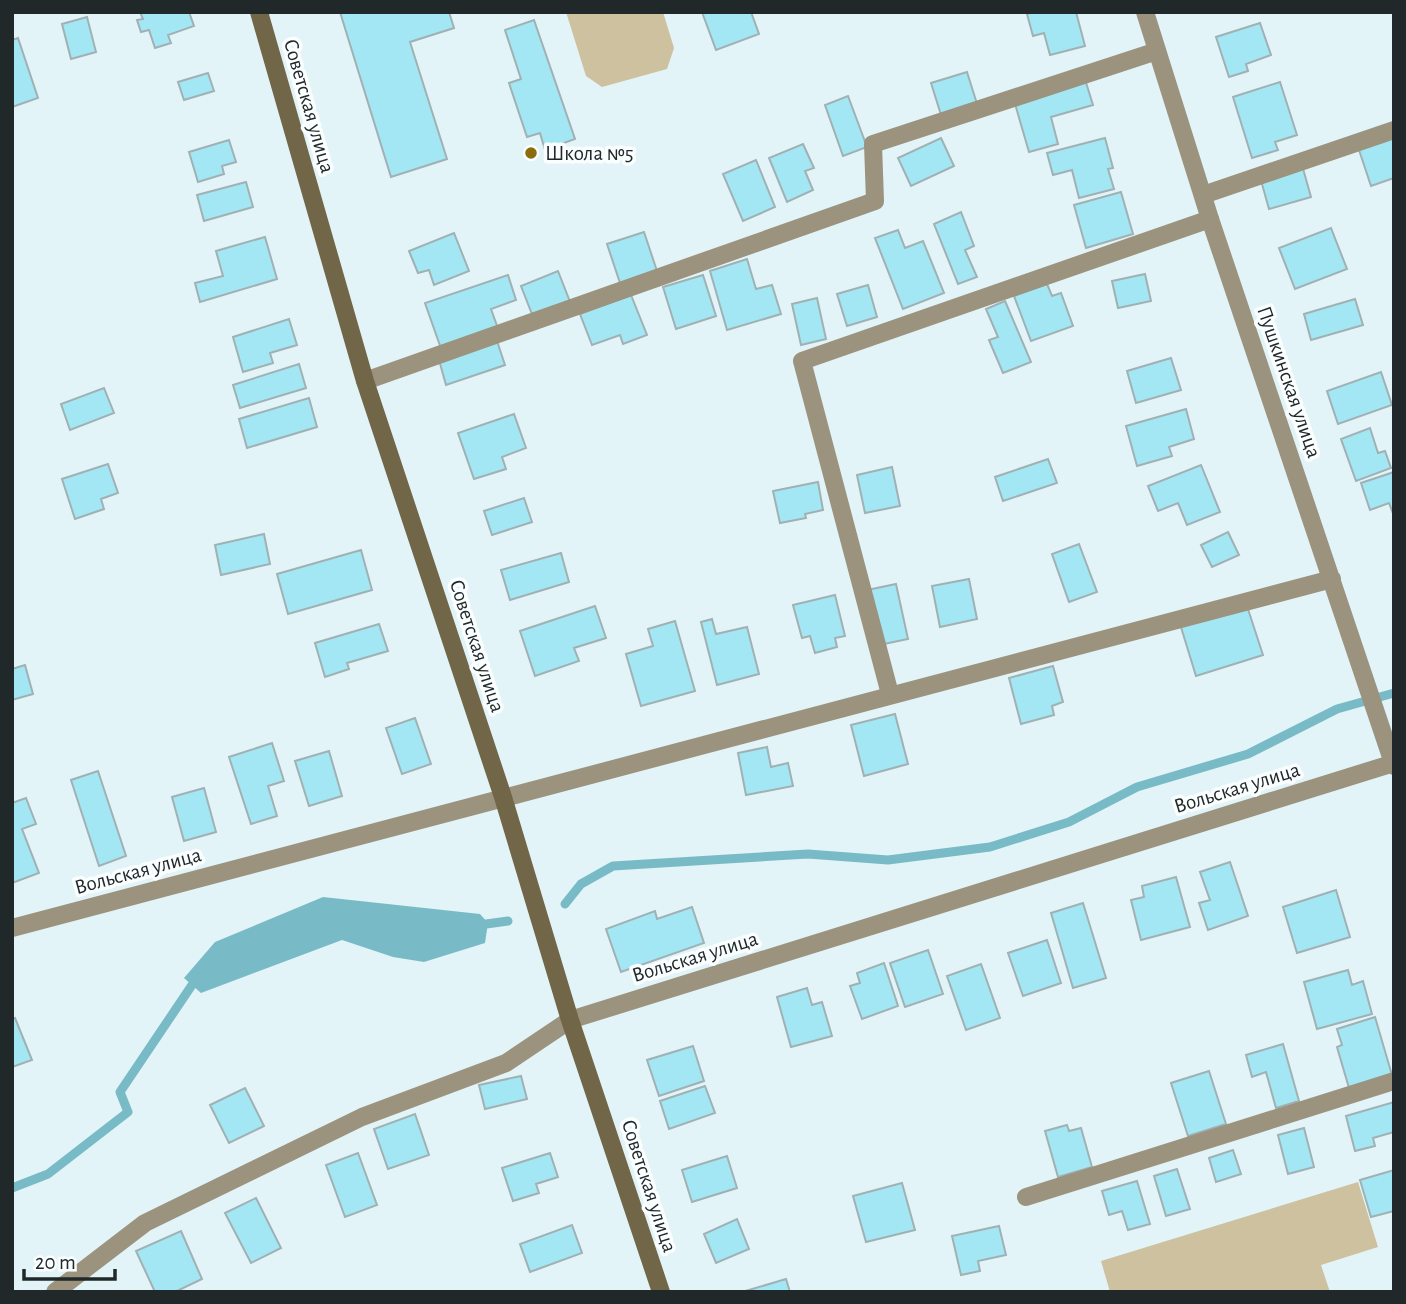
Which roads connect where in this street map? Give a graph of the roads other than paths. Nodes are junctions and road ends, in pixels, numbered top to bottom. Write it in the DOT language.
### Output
graph roads {
  1 [pos="259,12"];
  2 [pos="1145,12"];
  3 [pos="1157,51"];
  4 [pos="1394,130"];
  5 [pos="1203,195"];
  6 [pos="1210,219"];
  7 [pos="365,381"];
  8 [pos="1332,579"];
  9 [pos="890,694"];
  10 [pos="1393,764"];
  11 [pos="503,797"];
  12 [pos="12,928"];
  13 [pos="570,1020"];
  14 [pos="1394,1080"];
  15 [pos="1026,1197"];
  16 [pos="54,1292"];
  17 [pos="661,1292"];
  1 -- 7 [label="main road, Советская улица"];
  2 -- 3 [label="street, Пушкинская улица"];
  3 -- 5 [label="street, Пушкинская улица"];
  3 -- 7 [label="street"];
  4 -- 5 [label="street"];
  5 -- 6 [label="street, Пушкинская улица"];
  6 -- 8 [label="street, Пушкинская улица"];
  6 -- 9 [label="street"];
  7 -- 11 [label="main road, Советская улица"];
  8 -- 9 [label="street, Вольская улица"];
  8 -- 10 [label="street, Пушкинская улица"];
  9 -- 11 [label="street, Вольская улица"];
  10 -- 13 [label="street, Вольская улица"];
  11 -- 12 [label="street, Вольская улица"];
  11 -- 13 [label="main road, Советская улица"];
  13 -- 16 [label="street, Вольская улица"];
  13 -- 17 [label="main road, Советская улица"];
  14 -- 15 [label="street"];
}
